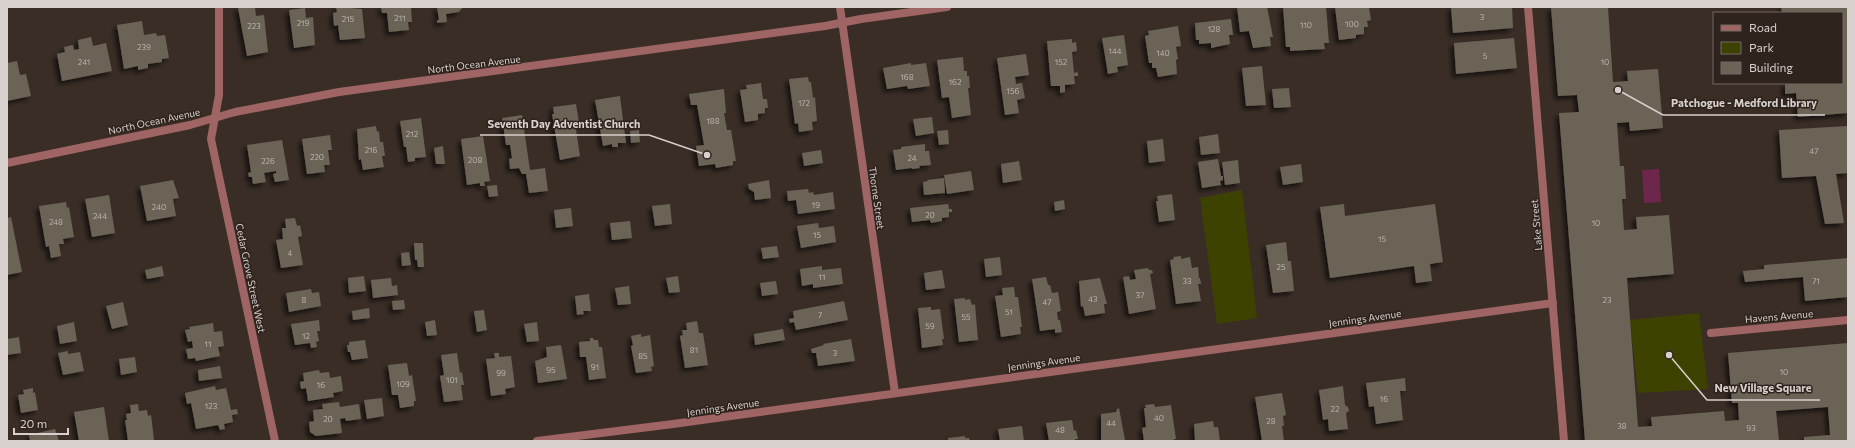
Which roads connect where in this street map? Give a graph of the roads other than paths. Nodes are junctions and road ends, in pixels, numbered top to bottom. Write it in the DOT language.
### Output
graph roads {
  1 [pos="219,7"];
  2 [pos="840,7"];
  3 [pos="947,7"];
  4 [pos="1528,7"];
  5 [pos="842,23"];
  6 [pos="213,118"];
  7 [pos="7,163"];
  8 [pos="1553,303"];
  9 [pos="1848,320"];
  10 [pos="1711,333"];
  11 [pos="895,393"];
  12 [pos="275,441"];
  13 [pos="537,441"];
  14 [pos="1564,441"];
  1 -- 6 [label="street, Cedar Grove Street West"];
  2 -- 5 [label="street, Thorne Street"];
  3 -- 5 [label="street, North Ocean Avenue"];
  4 -- 8 [label="street, Lake Street"];
  5 -- 6 [label="street, North Ocean Avenue"];
  5 -- 11 [label="street, Thorne Street"];
  6 -- 7 [label="street, North Ocean Avenue"];
  6 -- 12 [label="street, Cedar Grove Street West"];
  8 -- 11 [label="street, Jennings Avenue"];
  8 -- 14 [label="street, Lake Street"];
  9 -- 10 [label="street, Havens Avenue"];
  11 -- 13 [label="street, Jennings Avenue"];
}
